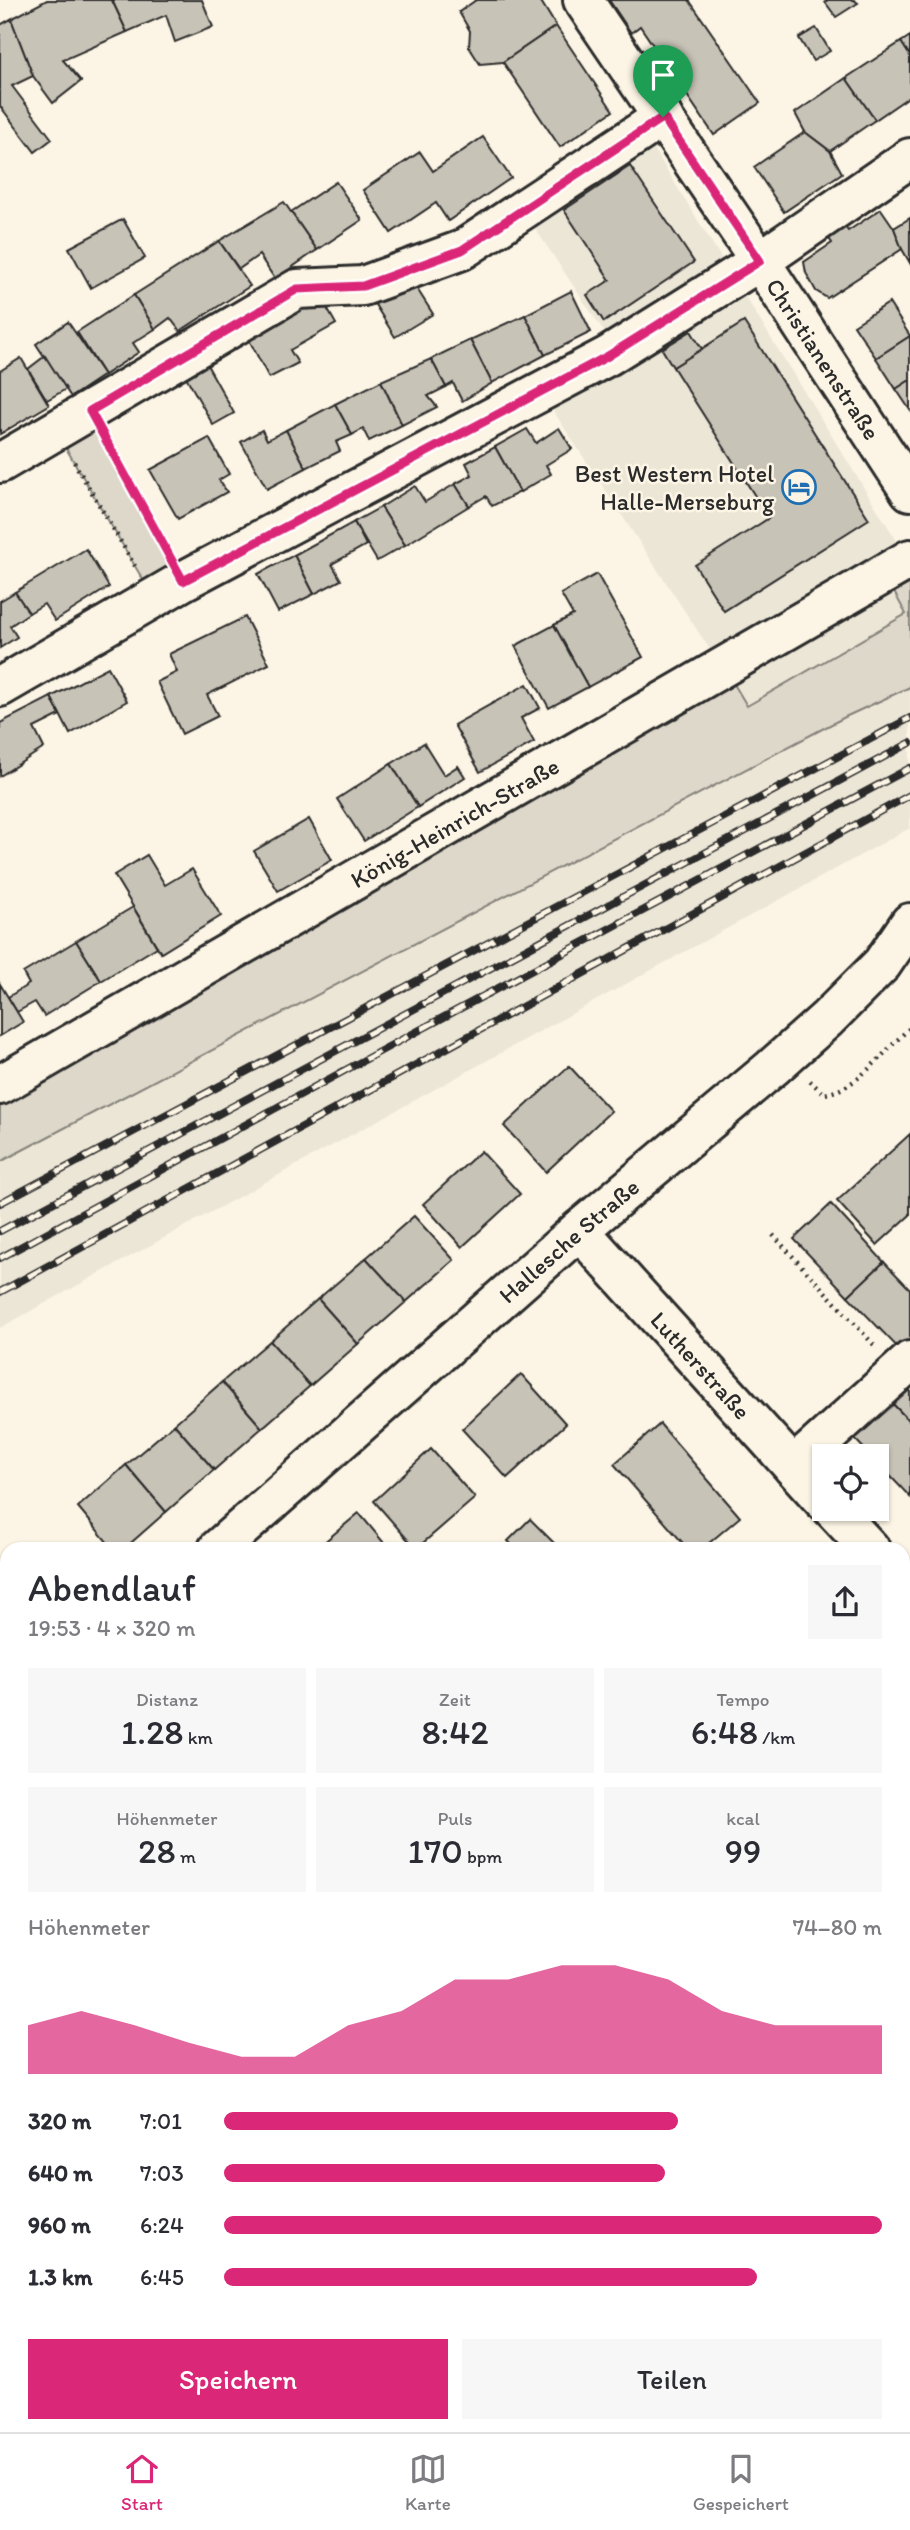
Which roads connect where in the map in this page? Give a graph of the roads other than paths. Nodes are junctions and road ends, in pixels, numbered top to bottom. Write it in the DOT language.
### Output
graph roads {
  1 [pos="583,0"];
  2 [pos="663,117"];
  3 [pos="910,158"];
  4 [pos="760,261"];
  5 [pos="0,463"];
  6 [pos="910,491"];
  7 [pos="910,559"];
  8 [pos="0,687"];
  9 [pos="910,923"];
  10 [pos="0,1085"];
  11 [pos="579,1230"];
  12 [pos="904,1366"];
  13 [pos="793,1467"];
  14 [pos="812,1488"];
  15 [pos="844,1521"];
  16 [pos="226,1542"];
  17 [pos="864,1542"];
  1 -- 2 [label="street, Christianenstraße"];
  2 -- 4 [label="street, Christianenstraße"];
  2 -- 5 [label="street"];
  3 -- 4 [label="street, Christianenstraße"];
  4 -- 6 [label="street, Christianenstraße"];
  4 -- 8 [label="street"];
  7 -- 10 [label="street, König-Heinrich-Straße"];
  9 -- 11 [label="street, Hallesche Straße"];
  11 -- 13 [label="street, Lutherstraße"];
  11 -- 16 [label="street, Hallesche Straße"];
  12 -- 13 [label="street"];
  13 -- 14 [label="street, Lutherstraße"];
  15 -- 17 [label="street"];
}
